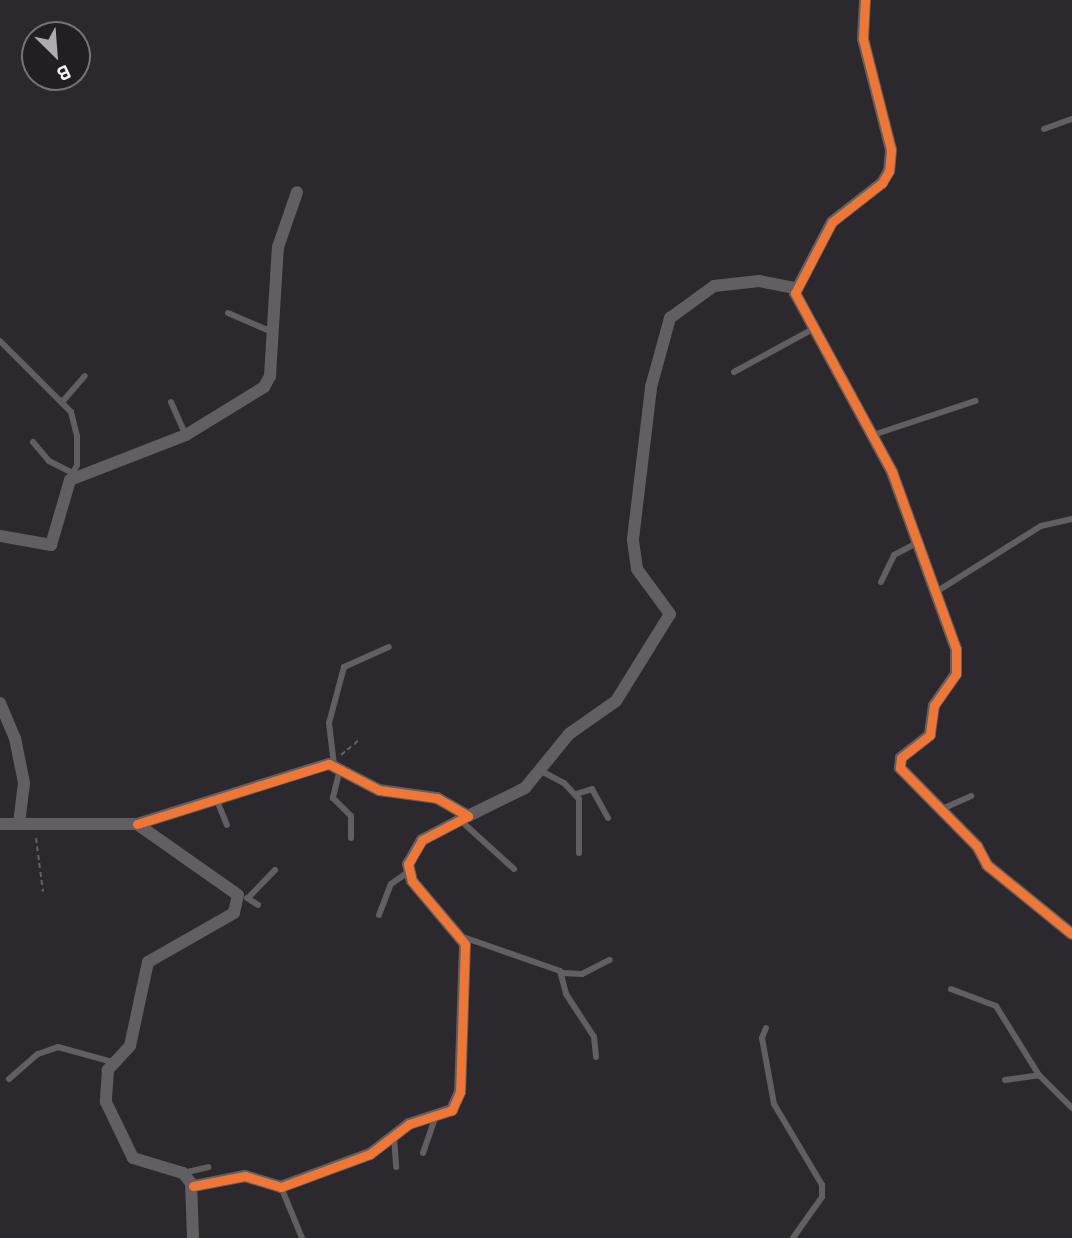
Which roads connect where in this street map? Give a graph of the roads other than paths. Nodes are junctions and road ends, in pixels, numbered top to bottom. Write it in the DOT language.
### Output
graph roads {
  1 [pos="865,0"];
  2 [pos="1072,119"];
  3 [pos="1044,129"];
  4 [pos="297,191"];
  5 [pos="795,288"];
  6 [pos="228,313"];
  7 [pos="811,330"];
  8 [pos="270,331"];
  9 [pos="0,341"];
  10 [pos="734,372"];
  11 [pos="85,376"];
  12 [pos="62,401"];
  13 [pos="975,401"];
  14 [pos="170,402"];
  15 [pos="186,435"];
  16 [pos="873,435"];
  17 [pos="33,442"];
  18 [pos="72,477"];
  19 [pos="1072,519"];
  20 [pos="0,536"];
  21 [pos="919,541"];
  22 [pos="881,582"];
  23 [pos="934,593"];
  24 [pos="388,647"];
  25 [pos="0,703"];
  26 [pos="336,763"];
  27 [pos="541,771"];
  28 [pos="576,794"];
  29 [pos="216,796"];
  30 [pos="971,796"];
  31 [pos="940,810"];
  32 [pos="464,818"];
  33 [pos="608,818"];
  34 [pos="0,824"];
  35 [pos="19,824"];
  36 [pos="137,824"];
  37 [pos="227,825"];
  38 [pos="351,838"];
  39 [pos="579,853"];
  40 [pos="514,869"];
  41 [pos="275,870"];
  42 [pos="408,872"];
  43 [pos="243,897"];
  44 [pos="258,905"];
  45 [pos="379,915"];
  46 [pos="1072,934"];
  47 [pos="463,937"];
  48 [pos="610,960"];
  49 [pos="562,973"];
  50 [pos="951,989"];
  51 [pos="766,1028"];
  52 [pos="596,1057"];
  53 [pos="112,1062"];
  54 [pos="1039,1075"];
  55 [pos="9,1079"];
  56 [pos="1005,1080"];
  57 [pos="1072,1108"];
  58 [pos="435,1119"];
  59 [pos="394,1136"];
  60 [pos="423,1153"];
  61 [pos="208,1167"];
  62 [pos="396,1167"];
  63 [pos="183,1173"];
  64 [pos="193,1186"];
  65 [pos="281,1187"];
  66 [pos="193,1238"];
  67 [pos="302,1238"];
  68 [pos="793,1238"];
  1 -- 5 [label="street"];
  2 -- 3 [label="lane"];
  4 -- 8 [label="street"];
  5 -- 7 [label="street"];
  5 -- 27 [label="street"];
  6 -- 8 [label="lane"];
  7 -- 10 [label="lane"];
  7 -- 16 [label="street"];
  8 -- 15 [label="street"];
  9 -- 12 [label="lane"];
  11 -- 12 [label="lane"];
  12 -- 18 [label="lane"];
  13 -- 16 [label="lane"];
  14 -- 15 [label="lane"];
  15 -- 18 [label="street"];
  16 -- 21 [label="street"];
  17 -- 18 [label="lane"];
  18 -- 20 [label="street"];
  19 -- 23 [label="lane"];
  21 -- 22 [label="lane"];
  21 -- 23 [label="street"];
  23 -- 31 [label="street"];
  24 -- 26 [label="lane"];
  25 -- 35 [label="street"];
  26 -- 29 [label="street"];
  26 -- 32 [label="street"];
  26 -- 38 [label="lane"];
  27 -- 28 [label="lane"];
  27 -- 32 [label="street"];
  28 -- 33 [label="lane"];
  28 -- 39 [label="lane"];
  29 -- 36 [label="street"];
  29 -- 37 [label="lane"];
  30 -- 31 [label="lane"];
  31 -- 46 [label="street"];
  32 -- 40 [label="lane"];
  32 -- 42 [label="street"];
  34 -- 35 [label="street"];
  35 -- 36 [label="street"];
  36 -- 43 [label="street"];
  41 -- 43 [label="lane"];
  42 -- 45 [label="lane"];
  42 -- 47 [label="street"];
  43 -- 44 [label="lane"];
  43 -- 53 [label="street"];
  47 -- 49 [label="lane"];
  47 -- 58 [label="street"];
  48 -- 49 [label="lane"];
  49 -- 52 [label="lane"];
  50 -- 54 [label="lane"];
  51 -- 68 [label="lane"];
  53 -- 55 [label="lane"];
  53 -- 63 [label="street"];
  54 -- 56 [label="lane"];
  54 -- 57 [label="lane"];
  58 -- 59 [label="street"];
  58 -- 60 [label="lane"];
  59 -- 62 [label="lane"];
  59 -- 65 [label="street"];
  61 -- 63 [label="lane"];
  63 -- 64 [label="street"];
  64 -- 65 [label="street"];
  64 -- 66 [label="street"];
  65 -- 67 [label="lane"];
}
